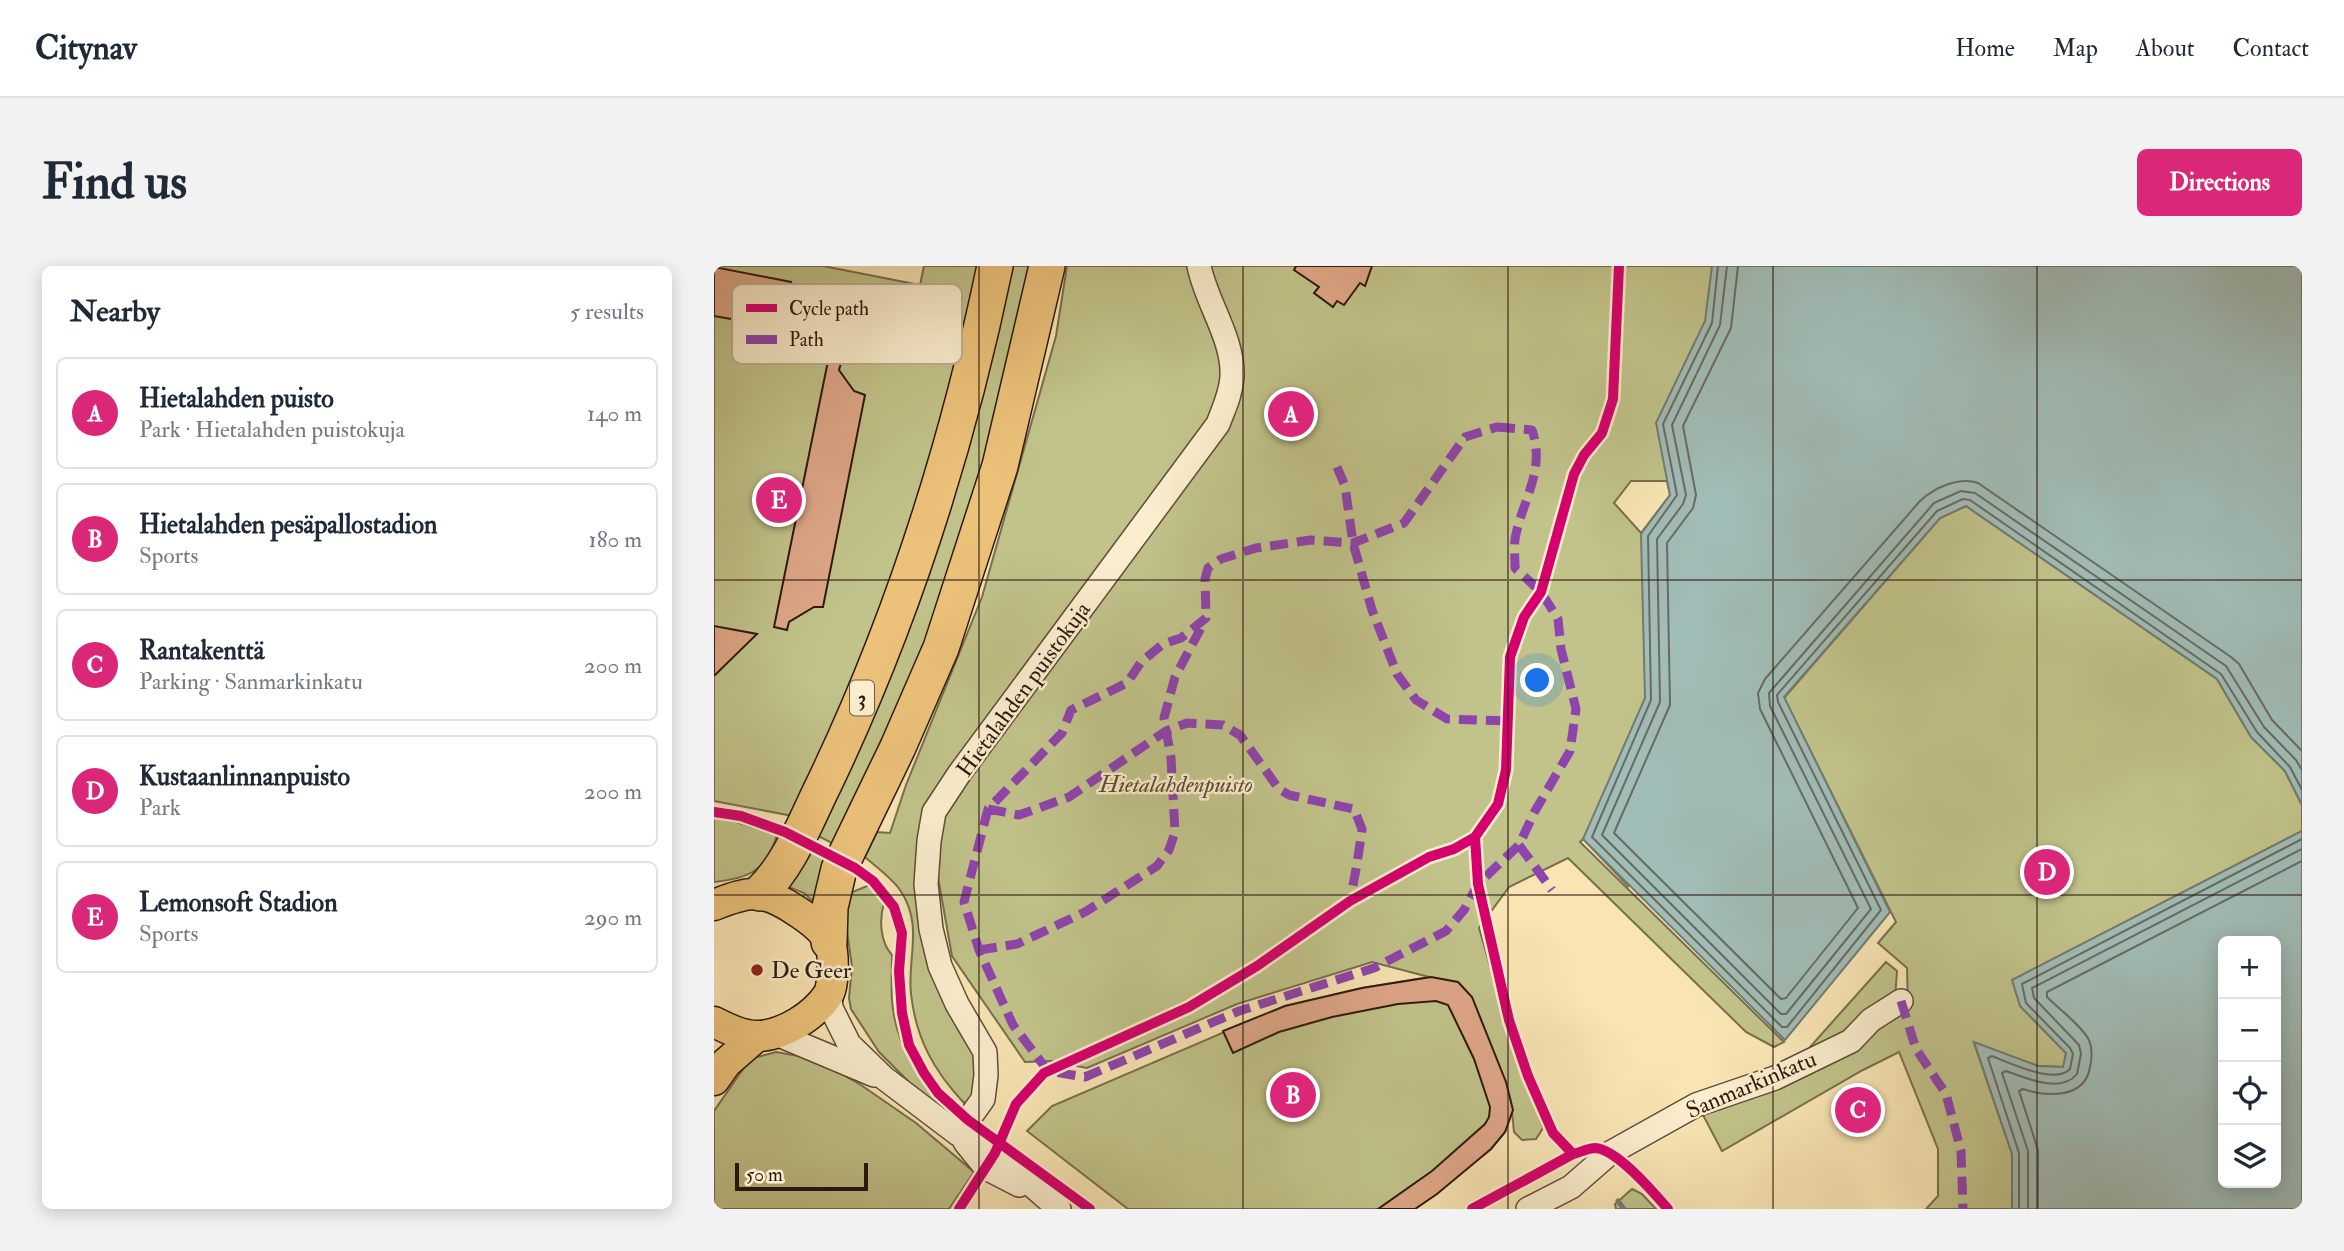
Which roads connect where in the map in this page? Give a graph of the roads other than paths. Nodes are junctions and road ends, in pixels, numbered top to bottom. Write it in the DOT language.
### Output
graph roads {
  1 [pos="995,266"];
  2 [pos="1047,266"];
  3 [pos="1199,266"];
  4 [pos="740,893"];
  5 [pos="829,942"];
  6 [pos="830,994"];
  7 [pos="1901,1001"];
  8 [pos="714,1022"];
  9 [pos="766,1035"];
  10 [pos="884,1079"];
  11 [pos="714,1080"];
  12 [pos="957,1133"];
  13 [pos="1052,1203"];
  14 [pos="1528,1209"];
  1 -- 4 [label="highway, 3"];
  2 -- 5 [label="highway"];
  3 -- 12 [label="street, Hietalahden puistokuja"];
  4 -- 5 [label="main road, 3"];
  5 -- 6 [label="main road"];
  6 -- 9 [label="main road"];
  6 -- 10 [label="street"];
  7 -- 14 [label="street, Sanmarkinkatu"];
  8 -- 9 [label="main road"];
  9 -- 10 [label="street"];
  9 -- 11 [label="main road"];
  10 -- 12 [label="street"];
  12 -- 13 [label="street"];
}
